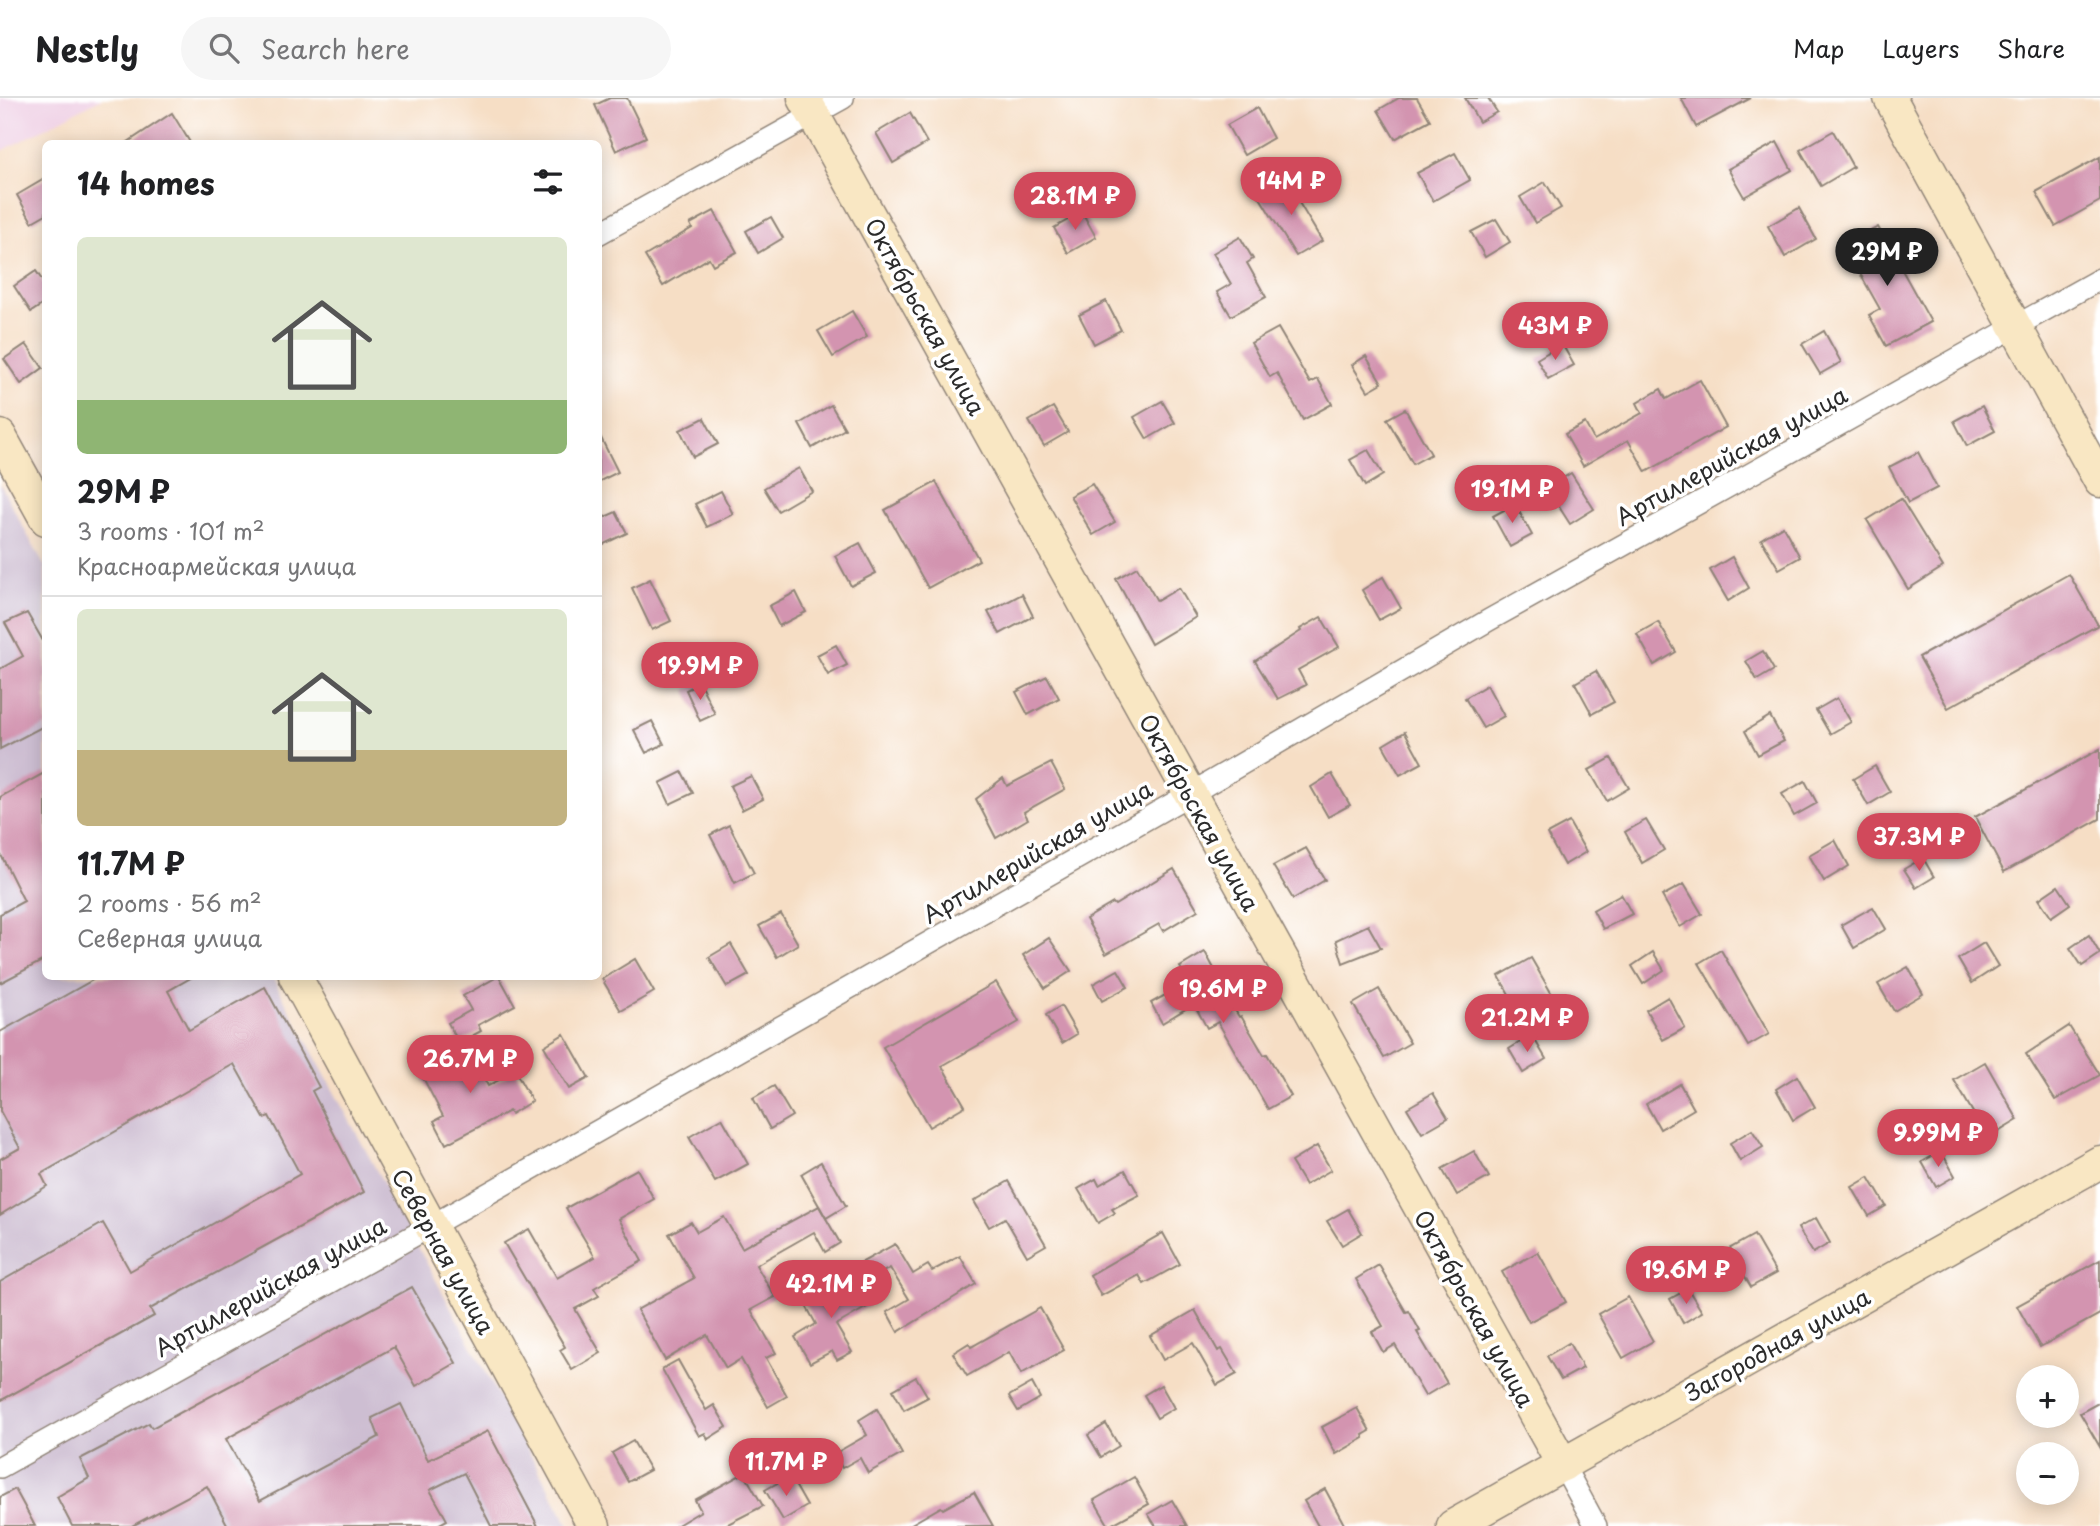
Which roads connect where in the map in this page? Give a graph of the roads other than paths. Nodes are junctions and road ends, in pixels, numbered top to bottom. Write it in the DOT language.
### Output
graph roads {
  1 [pos="843,98"];
  2 [pos="1890,98"];
  3 [pos="809,106"];
  4 [pos="602,232"];
  5 [pos="2100,279"];
  6 [pos="2016,327"];
  7 [pos="0,436"];
  8 [pos="2100,481"];
  9 [pos="42,512"];
  10 [pos="1190,794"];
  11 [pos="297,980"];
  12 [pos="2100,1163"];
  13 [pos="431,1226"];
  14 [pos="1563,1465"];
  15 [pos="0,1467"];
  16 [pos="594,1526"];
  17 [pos="1453,1526"];
  18 [pos="1596,1526"];
  1 -- 3 [label="street"];
  2 -- 6 [label="main road"];
  3 -- 4 [label="street"];
  3 -- 10 [label="main road, Октябрьская улица"];
  5 -- 6 [label="street, Артиллерийская улица"];
  6 -- 8 [label="main road"];
  6 -- 10 [label="street, Артиллерийская улица"];
  7 -- 9 [label="main road"];
  10 -- 13 [label="street, Артиллерийская улица"];
  10 -- 14 [label="main road, Октябрьская улица"];
  11 -- 13 [label="main road, Северная улица"];
  12 -- 14 [label="main road, Загородная улица"];
  13 -- 15 [label="street, Артиллерийская улица"];
  13 -- 16 [label="main road, Северная улица"];
  14 -- 17 [label="main road, Загородная улица"];
  14 -- 18 [label="street, Октябрьская улица"];
}
